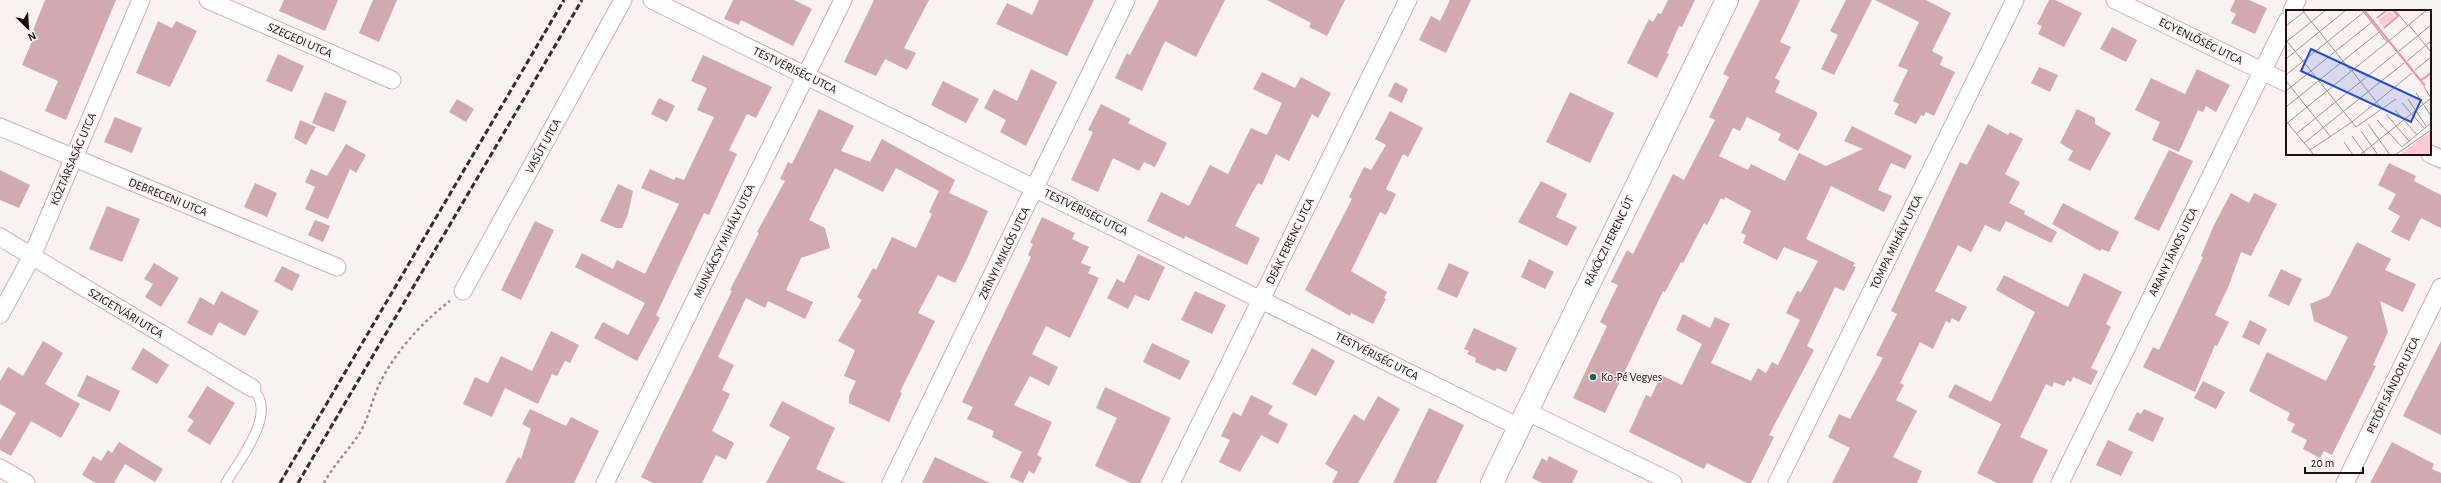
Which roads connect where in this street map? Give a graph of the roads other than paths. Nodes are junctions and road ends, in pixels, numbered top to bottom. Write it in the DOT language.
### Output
graph roads {
  1 [pos="141,0"];
  2 [pos="208,0"];
  3 [pos="623,0"];
  4 [pos="652,0"];
  5 [pos="843,0"];
  6 [pos="1126,0"];
  7 [pos="1408,0"];
  8 [pos="1727,0"];
  9 [pos="2015,0"];
  10 [pos="2115,0"];
  11 [pos="2297,0"];
  12 [pos="2292,10"];
  13 [pos="2286,23"];
  14 [pos="2263,71"];
  15 [pos="805,76"];
  16 [pos="392,80"];
  17 [pos="2286,82"];
  18 [pos="0,127"];
  19 [pos="2431,154"];
  20 [pos="74,158"];
  21 [pos="2441,159"];
  22 [pos="1036,187"];
  23 [pos="0,237"];
  24 [pos="32,256"];
  25 [pos="337,267"];
  26 [pos="2441,287"];
  27 [pos="463,291"];
  28 [pos="1261,298"];
  29 [pos="0,315"];
  30 [pos="252,388"];
  31 [pos="1523,419"];
  32 [pos="0,468"];
  33 [pos="26,483"];
  34 [pos="226,483"];
  35 [pos="605,483"];
  36 [pos="891,483"];
  37 [pos="1171,483"];
  38 [pos="1492,483"];
  39 [pos="1673,483"];
  40 [pos="1777,483"];
  41 [pos="2060,483"];
  42 [pos="2345,483"];
  1 -- 20 [label="street, KÖZTÁRSASÁG UTCA"];
  2 -- 16 [label="street, SZEGEDI UTCA"];
  3 -- 27 [label="street, VASÚT UTCA"];
  4 -- 15 [label="street, TESTVÉRISÉG UTCA"];
  5 -- 15 [label="street, MUNKÁCSY MIHÁLY UTCA"];
  6 -- 22 [label="street, ZRÍNYI MIKLÓS UTCA"];
  7 -- 28 [label="street, DEÁK FERENC UTCA"];
  8 -- 31 [label="street, RÁKÓCZI FERENC ÚT"];
  9 -- 40 [label="street, TOMPA MIHÁLY UTCA"];
  10 -- 14 [label="street, EGYENLŐSÉG UTCA"];
  11 -- 12 [label="street"];
  13 -- 14 [label="street, ARANY JÁNOS UTCA"];
  14 -- 17 [label="street, EGYENLŐSÉG UTCA"];
  14 -- 41 [label="street, ARANY JÁNOS UTCA"];
  15 -- 22 [label="street, TESTVÉRISÉG UTCA"];
  15 -- 35 [label="street, MUNKÁCSY MIHÁLY UTCA"];
  18 -- 20 [label="street, DEBRECENI UTCA"];
  19 -- 21 [label="street"];
  20 -- 24 [label="street, KÖZTÁRSASÁG UTCA"];
  20 -- 25 [label="street, DEBRECENI UTCA"];
  22 -- 28 [label="street, TESTVÉRISÉG UTCA"];
  22 -- 36 [label="street, ZRÍNYI MIKLÓS UTCA"];
  23 -- 24 [label="street, SZIGETVÁRI UTCA"];
  24 -- 29 [label="street, KÖZTÁRSASÁG UTCA"];
  24 -- 30 [label="street, SZIGETVÁRI UTCA"];
  26 -- 42 [label="street, PETŐFI SÁNDOR UTCA"];
  28 -- 31 [label="street, TESTVÉRISÉG UTCA"];
  28 -- 37 [label="street, DEÁK FERENC UTCA"];
  30 -- 34 [label="lane"];
  31 -- 38 [label="street, RÁKÓCZI FERENC ÚT"];
  31 -- 39 [label="street, TESTVÉRISÉG UTCA"];
  32 -- 33 [label="street"];
}
